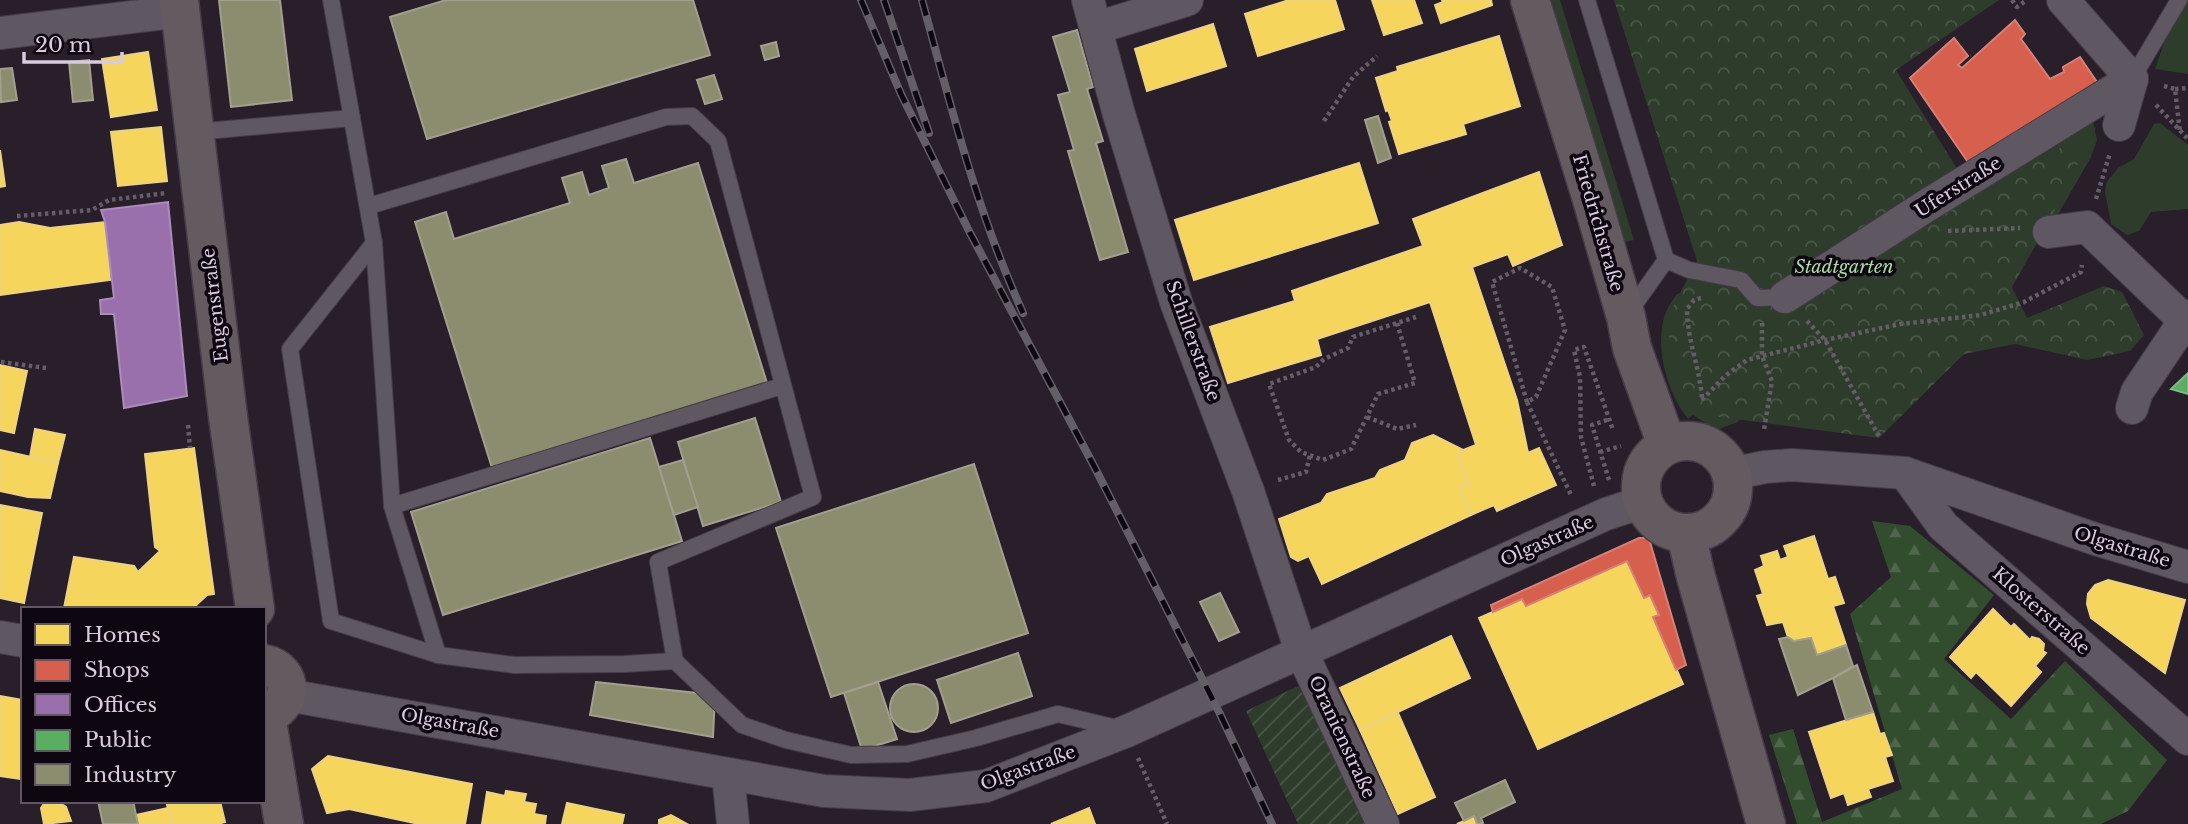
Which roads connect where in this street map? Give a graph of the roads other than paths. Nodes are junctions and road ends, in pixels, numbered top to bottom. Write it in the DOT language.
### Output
graph roads {
  1 [pos="331,0"];
  2 [pos="1187,0"];
  3 [pos="1531,0"];
  4 [pos="1587,0"];
  5 [pos="2063,0"];
  6 [pos="2179,0"];
  7 [pos="180,6"];
  8 [pos="1092,14"];
  9 [pos="0,33"];
  10 [pos="2132,79"];
  11 [pos="352,118"];
  12 [pos="2119,125"];
  13 [pos="195,132"];
  14 [pos="369,206"];
  15 [pos="2049,232"];
  16 [pos="374,243"];
  17 [pos="1666,260"];
  18 [pos="1771,298"];
  19 [pos="1626,317"];
  20 [pos="2187,319"];
  21 [pos="782,386"];
  22 [pos="2132,408"];
  23 [pos="1667,445"];
  24 [pos="1905,473"];
  25 [pos="1731,474"];
  26 [pos="1643,502"];
  27 [pos="392,506"];
  28 [pos="1686,534"];
  29 [pos="2188,568"];
  30 [pos="256,607"];
  31 [pos="0,637"];
  32 [pos="21,641"];
  33 [pos="1301,651"];
  34 [pos="438,655"];
  35 [pos="675,661"];
  36 [pos="266,665"];
  37 [pos="272,708"];
  38 [pos="2188,739"];
  39 [pos="1132,743"];
  40 [pos="728,775"];
  41 [pos="284,824"];
  42 [pos="733,824"];
  43 [pos="1383,824"];
  44 [pos="1766,824"];
  1 -- 11 [label="lane"];
  2 -- 8 [label="street, Schillerstraße"];
  3 -- 19 [label="main road, Friedrichstraße"];
  4 -- 17 [label="lane"];
  5 -- 10 [label="street"];
  6 -- 10 [label="lane"];
  7 -- 9 [label="street"];
  7 -- 13 [label="main road, Eugenstraße"];
  8 -- 33 [label="street, Schillerstraße"];
  10 -- 12 [label="street"];
  10 -- 18 [label="street, Uferstraße"];
  11 -- 13 [label="lane"];
  11 -- 14 [label="lane"];
  13 -- 30 [label="main road, Eugenstraße"];
  14 -- 16 [label="lane"];
  14 -- 21 [label="lane"];
  15 -- 20 [label="street"];
  16 -- 27 [label="lane"];
  16 -- 34 [label="lane"];
  17 -- 18 [label="lane"];
  17 -- 19 [label="lane"];
  19 -- 23 [label="main road, Friedrichstraße"];
  20 -- 22 [label="street"];
  21 -- 27 [label="lane"];
  21 -- 35 [label="lane"];
  23 -- 25 [label="main road"];
  23 -- 26 [label="main road"];
  24 -- 25 [label="street, Olgastraße"];
  24 -- 29 [label="street, Olgastraße"];
  24 -- 38 [label="street, Klosterstraße"];
  25 -- 28 [label="main road"];
  26 -- 28 [label="main road"];
  26 -- 33 [label="street, Olgastraße"];
  27 -- 34 [label="lane"];
  28 -- 44 [label="main road"];
  31 -- 32 [label="street"];
  33 -- 39 [label="street, Olgastraße"];
  33 -- 43 [label="street, Oranienstraße"];
  34 -- 35 [label="lane"];
  35 -- 39 [label="lane"];
  36 -- 37 [label="main road"];
  37 -- 40 [label="street, Olgastraße"];
  37 -- 41 [label="main road"];
  39 -- 40 [label="street, Olgastraße"];
  40 -- 42 [label="street"];
}
